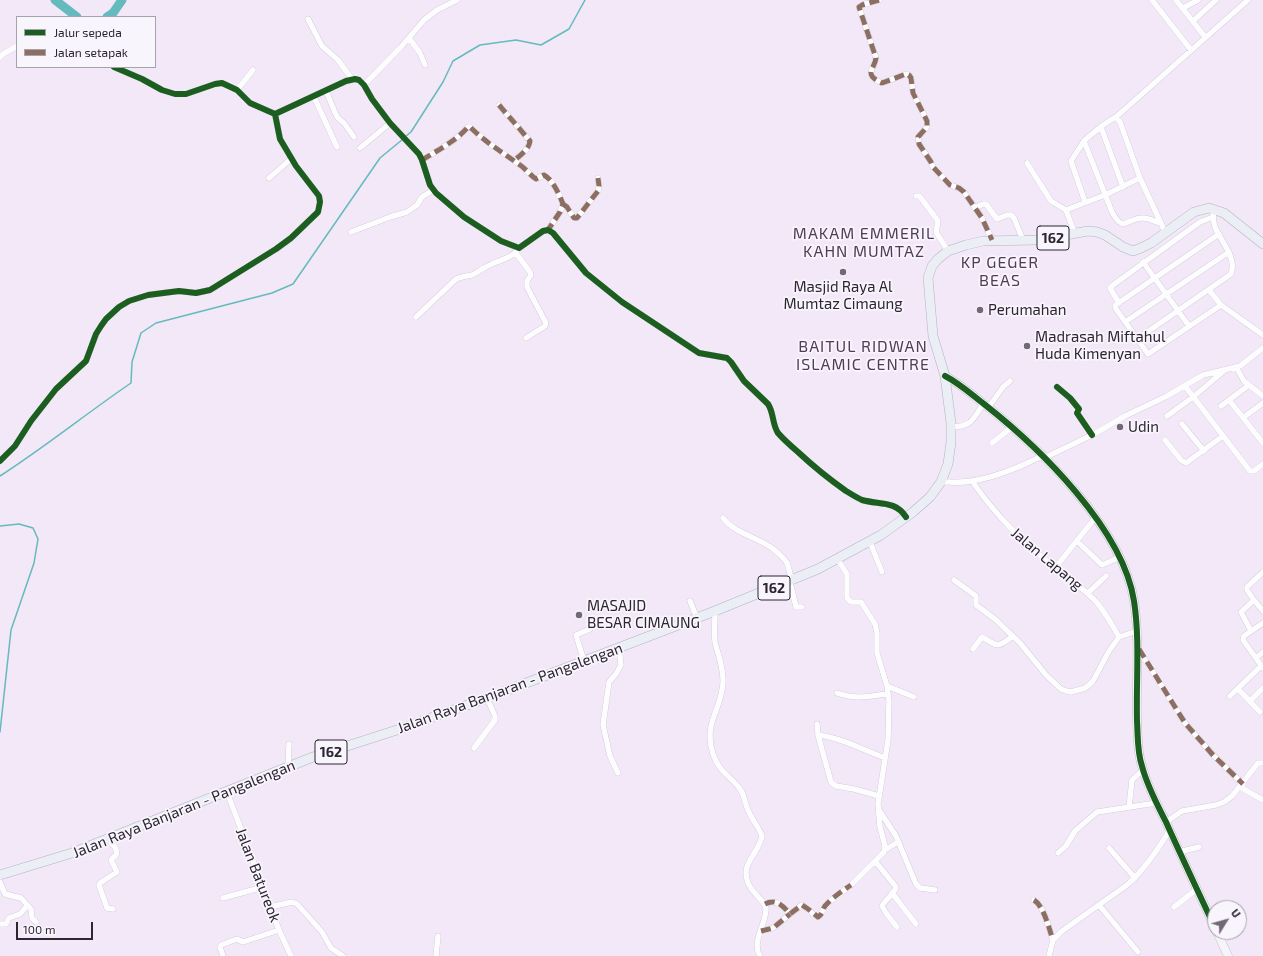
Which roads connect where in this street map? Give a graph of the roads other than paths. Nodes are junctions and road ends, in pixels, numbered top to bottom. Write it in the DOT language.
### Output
graph roads {
  1 [pos="457,0"];
  2 [pos="879,0"];
  3 [pos="1152,0"];
  4 [pos="1176,0"];
  5 [pos="1198,0"];
  6 [pos="1216,0"];
  7 [pos="1248,0"];
  8 [pos="1183,8"];
  9 [pos="308,19"];
  10 [pos="1193,21"];
  11 [pos="1205,37"];
  12 [pos="409,38"];
  13 [pos="16,47"];
  14 [pos="1192,50"];
  15 [pos="0,57"];
  16 [pos="425,65"];
  17 [pos="116,68"];
  18 [pos="253,70"];
  19 [pos="352,79"];
  20 [pos="364,85"];
  21 [pos="236,90"];
  22 [pos="326,91"];
  23 [pos="314,97"];
  24 [pos="499,105"];
  25 [pos="275,114"];
  26 [pos="1116,118"];
  27 [pos="390,123"];
  28 [pos="1101,127"];
  29 [pos="354,137"];
  30 [pos="1084,141"];
  31 [pos="337,147"];
  32 [pos="360,148"];
  33 [pos="291,159"];
  34 [pos="422,160"];
  35 [pos="514,161"];
  36 [pos="1027,163"];
  37 [pos="269,178"];
  38 [pos="598,178"];
  39 [pos="1140,178"];
  40 [pos="1122,186"];
  41 [pos="433,190"];
  42 [pos="1105,195"];
  43 [pos="916,196"];
  44 [pos="1086,202"];
  45 [pos="563,204"];
  46 [pos="975,208"];
  47 [pos="1066,210"];
  48 [pos="1213,213"];
  49 [pos="1161,223"];
  50 [pos="548,230"];
  51 [pos="351,232"];
  52 [pos="1165,232"];
  53 [pos="1075,234"];
  54 [pos="1218,234"];
  55 [pos="992,240"];
  56 [pos="1023,240"];
  57 [pos="1263,244"];
  58 [pos="517,250"];
  59 [pos="948,251"];
  60 [pos="1229,252"];
  61 [pos="1143,262"];
  62 [pos="1155,278"];
  63 [pos="1209,290"];
  64 [pos="1166,294"];
  65 [pos="1119,303"];
  66 [pos="1221,305"];
  67 [pos="1177,310"];
  68 [pos="416,317"];
  69 [pos="1125,322"];
  70 [pos="1189,326"];
  71 [pos="1263,335"];
  72 [pos="526,338"];
  73 [pos="1137,339"];
  74 [pos="1263,348"];
  75 [pos="1236,367"];
  76 [pos="1225,370"];
  77 [pos="945,376"];
  78 [pos="1010,381"];
  79 [pos="1249,385"];
  80 [pos="1185,386"];
  81 [pos="1263,396"];
  82 [pos="1193,397"];
  83 [pos="1229,400"];
  84 [pos="1263,403"];
  85 [pos="986,406"];
  86 [pos="1221,406"];
  87 [pos="1167,416"];
  88 [pos="1244,417"];
  89 [pos="1182,424"];
  90 [pos="951,427"];
  91 [pos="1012,427"];
  92 [pos="1223,436"];
  93 [pos="1262,438"];
  94 [pos="1165,440"];
  95 [pos="992,442"];
  96 [pos="1204,451"];
  97 [pos="1043,457"];
  98 [pos="0,461"];
  99 [pos="1263,464"];
  100 [pos="972,481"];
  101 [pos="941,482"];
  102 [pos="906,517"];
  103 [pos="723,518"];
  104 [pos="1095,518"];
  105 [pos="871,542"];
  106 [pos="1080,544"];
  107 [pos="1120,556"];
  108 [pos="838,560"];
  109 [pos="1055,568"];
  110 [pos="882,572"];
  111 [pos="1263,572"];
  112 [pos="1106,576"];
  113 [pos="954,580"];
  114 [pos="791,582"];
  115 [pos="1088,593"];
  116 [pos="1254,600"];
  117 [pos="690,601"];
  118 [pos="802,607"];
  119 [pos="1263,611"];
  120 [pos="716,612"];
  121 [pos="697,618"];
  122 [pos="1263,623"];
  123 [pos="590,628"];
  124 [pos="1137,631"];
  125 [pos="1251,631"];
  126 [pos="1013,636"];
  127 [pos="1119,638"];
  128 [pos="1137,646"];
  129 [pos="619,648"];
  130 [pos="973,649"];
  131 [pos="1263,652"];
  132 [pos="1256,658"];
  133 [pos="584,661"];
  134 [pos="1262,667"];
  135 [pos="887,686"];
  136 [pos="1263,688"];
  137 [pos="1238,689"];
  138 [pos="837,693"];
  139 [pos="888,694"];
  140 [pos="1230,696"];
  141 [pos="914,697"];
  142 [pos="487,698"];
  143 [pos="1250,701"];
  144 [pos="1260,712"];
  145 [pos="817,724"];
  146 [pos="818,735"];
  147 [pos="289,744"];
  148 [pos="474,748"];
  149 [pos="885,758"];
  150 [pos="1263,763"];
  151 [pos="288,768"];
  152 [pos="1143,770"];
  153 [pos="618,773"];
  154 [pos="1242,785"];
  155 [pos="227,792"];
  156 [pos="879,796"];
  157 [pos="1263,800"];
  158 [pos="1156,803"];
  159 [pos="1129,807"];
  160 [pos="879,810"];
  161 [pos="1166,822"];
  162 [pos="1169,831"];
  163 [pos="108,839"];
  164 [pos="898,842"];
  165 [pos="1109,848"];
  166 [pos="1199,848"];
  167 [pos="885,850"];
  168 [pos="1179,852"];
  169 [pos="1058,853"];
  170 [pos="875,861"];
  171 [pos="0,875"];
  172 [pos="1135,878"];
  173 [pos="0,882"];
  174 [pos="263,887"];
  175 [pos="1197,889"];
  176 [pos="935,890"];
  177 [pos="892,893"];
  178 [pos="223,898"];
  179 [pos="1034,900"];
  180 [pos="765,904"];
  181 [pos="1099,905"];
  182 [pos="27,906"];
  183 [pos="270,907"];
  184 [pos="1174,907"];
  185 [pos="113,909"];
  186 [pos="1207,911"];
  187 [pos="790,914"];
  188 [pos="36,922"];
  189 [pos="0,924"];
  190 [pos="916,924"];
  191 [pos="897,927"];
  192 [pos="279,930"];
  193 [pos="761,931"];
  194 [pos="438,936"];
  195 [pos="1053,940"];
  196 [pos="1221,940"];
  197 [pos="1138,952"];
  198 [pos="223,956"];
  199 [pos="291,956"];
  200 [pos="343,956"];
  201 [pos="436,956"];
  202 [pos="760,956"];
  203 [pos="1049,956"];
  204 [pos="1228,956"];
  1 -- 12 [label="street"];
  2 -- 46 [label="street"];
  3 -- 14 [label="street"];
  4 -- 8 [label="street"];
  5 -- 8 [label="street"];
  6 -- 10 [label="street"];
  7 -- 11 [label="street"];
  8 -- 10 [label="street"];
  9 -- 19 [label="street"];
  10 -- 11 [label="street"];
  11 -- 14 [label="street"];
  12 -- 16 [label="street"];
  12 -- 20 [label="street"];
  13 -- 15 [label="street"];
  14 -- 26 [label="street"];
  17 -- 21 [label="street"];
  18 -- 21 [label="street"];
  19 -- 20 [label="street"];
  19 -- 22 [label="street"];
  20 -- 27 [label="street"];
  21 -- 25 [label="street"];
  22 -- 23 [label="street"];
  22 -- 29 [label="street"];
  23 -- 25 [label="street"];
  23 -- 31 [label="street"];
  24 -- 35 [label="street"];
  25 -- 33 [label="street"];
  26 -- 28 [label="street"];
  26 -- 39 [label="street"];
  27 -- 32 [label="street"];
  27 -- 34 [label="street"];
  28 -- 30 [label="street"];
  28 -- 40 [label="street"];
  30 -- 42 [label="street"];
  30 -- 44 [label="street"];
  33 -- 37 [label="street"];
  33 -- 98 [label="street"];
  34 -- 35 [label="street"];
  34 -- 41 [label="street"];
  35 -- 45 [label="street"];
  36 -- 47 [label="street"];
  38 -- 45 [label="street"];
  39 -- 40 [label="street"];
  39 -- 49 [label="street"];
  40 -- 42 [label="street"];
  41 -- 51 [label="street"];
  41 -- 58 [label="street"];
  42 -- 44 [label="street"];
  42 -- 49 [label="street"];
  43 -- 59 [label="street"];
  44 -- 47 [label="street"];
  45 -- 50 [label="street"];
  46 -- 55 [label="street"];
  46 -- 56 [label="street"];
  47 -- 53 [label="street"];
  48 -- 52 [label="main road, Jalan Raya Banjaran - Pangalengan / 162"];
  48 -- 54 [label="street"];
  48 -- 57 [label="main road"];
  48 -- 61 [label="street"];
  49 -- 52 [label="street"];
  50 -- 58 [label="street"];
  50 -- 102 [label="street"];
  52 -- 53 [label="main road, Jalan Raya Banjaran - Pangalengan / 162"];
  53 -- 56 [label="main road, Jalan Raya Banjaran - Pangalengan / 162"];
  54 -- 60 [label="street"];
  54 -- 62 [label="street"];
  55 -- 56 [label="main road, Jalan Raya Banjaran - Pangalengan / 162"];
  55 -- 59 [label="main road, Jalan Raya Banjaran - Pangalengan / 162"];
  58 -- 68 [label="street"];
  58 -- 72 [label="street"];
  59 -- 77 [label="main road, Jalan Raya Banjaran - Pangalengan / 162"];
  60 -- 63 [label="street"];
  60 -- 64 [label="street"];
  61 -- 62 [label="street"];
  61 -- 65 [label="street"];
  62 -- 64 [label="street"];
  62 -- 65 [label="street"];
  63 -- 66 [label="street"];
  63 -- 67 [label="street"];
  64 -- 67 [label="street"];
  64 -- 69 [label="street"];
  65 -- 69 [label="street"];
  66 -- 70 [label="street"];
  66 -- 71 [label="street"];
  67 -- 70 [label="street"];
  67 -- 73 [label="street"];
  69 -- 73 [label="street"];
  70 -- 73 [label="street"];
  74 -- 75 [label="street"];
  75 -- 76 [label="street"];
  75 -- 79 [label="street"];
  76 -- 80 [label="street"];
  76 -- 82 [label="street"];
  77 -- 85 [label="street"];
  77 -- 90 [label="main road, Jalan Raya Banjaran - Pangalengan / 162"];
  78 -- 85 [label="street"];
  79 -- 81 [label="street"];
  79 -- 83 [label="street"];
  80 -- 82 [label="street"];
  80 -- 97 [label="street"];
  82 -- 87 [label="street"];
  82 -- 92 [label="street"];
  83 -- 86 [label="street"];
  83 -- 88 [label="street"];
  84 -- 88 [label="street"];
  85 -- 90 [label="street"];
  85 -- 91 [label="street"];
  88 -- 93 [label="street"];
  89 -- 96 [label="street"];
  90 -- 101 [label="main road, Jalan Raya Banjaran - Pangalengan / 162"];
  91 -- 95 [label="street"];
  91 -- 97 [label="street"];
  92 -- 96 [label="street"];
  92 -- 99 [label="street"];
  94 -- 96 [label="street"];
  97 -- 100 [label="street"];
  97 -- 104 [label="street"];
  100 -- 101 [label="street"];
  100 -- 109 [label="street, Jalan Lapang"];
  101 -- 102 [label="main road, Jalan Raya Banjaran - Pangalengan / 162"];
  102 -- 105 [label="main road, Jalan Raya Banjaran - Pangalengan / 162"];
  103 -- 114 [label="street"];
  104 -- 107 [label="street"];
  104 -- 109 [label="street"];
  105 -- 108 [label="main road, Jalan Raya Banjaran - Pangalengan / 162"];
  105 -- 110 [label="street"];
  106 -- 107 [label="street"];
  107 -- 124 [label="street"];
  108 -- 114 [label="main road, Jalan Raya Banjaran - Pangalengan / 162"];
  108 -- 135 [label="street"];
  109 -- 115 [label="street, Jalan Lapang"];
  111 -- 116 [label="street"];
  112 -- 115 [label="street"];
  113 -- 126 [label="street"];
  114 -- 118 [label="street"];
  114 -- 120 [label="main road, Jalan Raya Banjaran - Pangalengan / 162"];
  115 -- 127 [label="street, Jalan Lapang"];
  116 -- 119 [label="street"];
  116 -- 125 [label="street"];
  117 -- 121 [label="street"];
  120 -- 121 [label="main road, Jalan Raya Banjaran - Pangalengan / 162"];
  120 -- 180 [label="street"];
  121 -- 129 [label="main road, Jalan Raya Banjaran - Pangalengan / 162"];
  122 -- 125 [label="street"];
  123 -- 133 [label="street"];
  124 -- 127 [label="street"];
  124 -- 128 [label="street"];
  125 -- 132 [label="street"];
  126 -- 127 [label="street"];
  126 -- 130 [label="street"];
  128 -- 152 [label="street"];
  128 -- 154 [label="street"];
  129 -- 133 [label="main road, Jalan Raya Banjaran - Pangalengan / 162"];
  129 -- 153 [label="street"];
  131 -- 132 [label="street"];
  132 -- 134 [label="street"];
  133 -- 142 [label="main road, Jalan Raya Banjaran - Pangalengan / 162"];
  134 -- 137 [label="street"];
  135 -- 139 [label="street"];
  135 -- 141 [label="street"];
  136 -- 143 [label="street"];
  137 -- 140 [label="street"];
  137 -- 143 [label="street"];
  138 -- 139 [label="street"];
  139 -- 149 [label="street"];
  142 -- 148 [label="street"];
  142 -- 151 [label="main road, Jalan Raya Banjaran - Pangalengan / 162"];
  143 -- 144 [label="street"];
  145 -- 146 [label="street"];
  146 -- 149 [label="street"];
  146 -- 156 [label="street"];
  147 -- 151 [label="street"];
  149 -- 156 [label="street"];
  150 -- 154 [label="street"];
  151 -- 155 [label="main road, Jalan Raya Banjaran - Pangalengan / 162"];
  152 -- 158 [label="street"];
  152 -- 159 [label="street"];
  154 -- 157 [label="street"];
  154 -- 161 [label="street"];
  155 -- 163 [label="main road, Jalan Raya Banjaran - Pangalengan / 162"];
  155 -- 174 [label="street, Jalan Batureok"];
  156 -- 160 [label="street"];
  158 -- 159 [label="street"];
  158 -- 161 [label="street"];
  159 -- 169 [label="street"];
  160 -- 164 [label="street"];
  160 -- 167 [label="street"];
  161 -- 162 [label="street"];
  162 -- 168 [label="street"];
  162 -- 172 [label="street"];
  163 -- 171 [label="main road, Jalan Raya Banjaran - Pangalengan / 162"];
  163 -- 185 [label="street"];
  164 -- 167 [label="street"];
  164 -- 176 [label="street"];
  165 -- 172 [label="street"];
  166 -- 168 [label="street"];
  167 -- 170 [label="street"];
  168 -- 175 [label="street"];
  170 -- 177 [label="street"];
  170 -- 187 [label="street"];
  172 -- 181 [label="street"];
  173 -- 182 [label="street"];
  174 -- 178 [label="street"];
  174 -- 183 [label="street, Jalan Batureok"];
  175 -- 184 [label="street"];
  175 -- 186 [label="street"];
  177 -- 190 [label="street"];
  177 -- 191 [label="street"];
  179 -- 195 [label="street"];
  180 -- 187 [label="street"];
  180 -- 193 [label="street"];
  181 -- 195 [label="street"];
  181 -- 197 [label="street"];
  182 -- 188 [label="street"];
  182 -- 189 [label="street"];
  183 -- 192 [label="street, Jalan Batureok"];
  183 -- 200 [label="street"];
  187 -- 193 [label="street"];
  192 -- 198 [label="street"];
  192 -- 199 [label="street, Jalan Batureok"];
  193 -- 202 [label="street"];
  194 -- 201 [label="street"];
  195 -- 203 [label="street"];
  196 -- 204 [label="street"];
}
